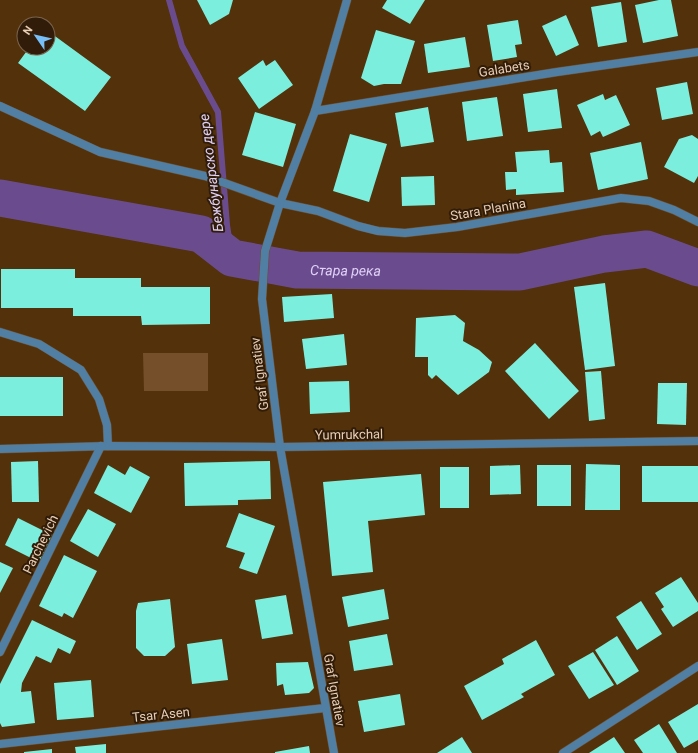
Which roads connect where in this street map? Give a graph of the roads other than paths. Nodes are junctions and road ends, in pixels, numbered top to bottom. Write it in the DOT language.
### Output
graph roads {
  1 [pos="347,0"];
  2 [pos="698,52"];
  3 [pos="0,106"];
  4 [pos="315,111"];
  5 [pos="280,203"];
  6 [pos="698,222"];
  7 [pos="0,332"];
  8 [pos="698,440"];
  9 [pos="104,446"];
  10 [pos="280,448"];
  11 [pos="0,449"];
  12 [pos="0,652"];
  13 [pos="698,666"];
  14 [pos="325,708"];
  15 [pos="0,744"];
  16 [pos="334,753"];
  17 [pos="562,753"];
  1 -- 4 [label="street, Graf Ignatiev"];
  2 -- 4 [label="street, Galabets"];
  3 -- 5 [label="street, Stara Planina"];
  4 -- 5 [label="street, Graf Ignatiev"];
  5 -- 6 [label="street, Stara Planina"];
  5 -- 10 [label="street, Graf Ignatiev"];
  7 -- 9 [label="street"];
  8 -- 10 [label="street, Yumrukchal"];
  9 -- 10 [label="street, Yumrukchal"];
  9 -- 11 [label="street, Yumrukchal"];
  9 -- 12 [label="street, Parchevich"];
  10 -- 14 [label="street, Graf Ignatiev"];
  13 -- 17 [label="street"];
  14 -- 15 [label="street, Tsar Asen"];
  14 -- 16 [label="street, Graf Ignatiev"];
}
